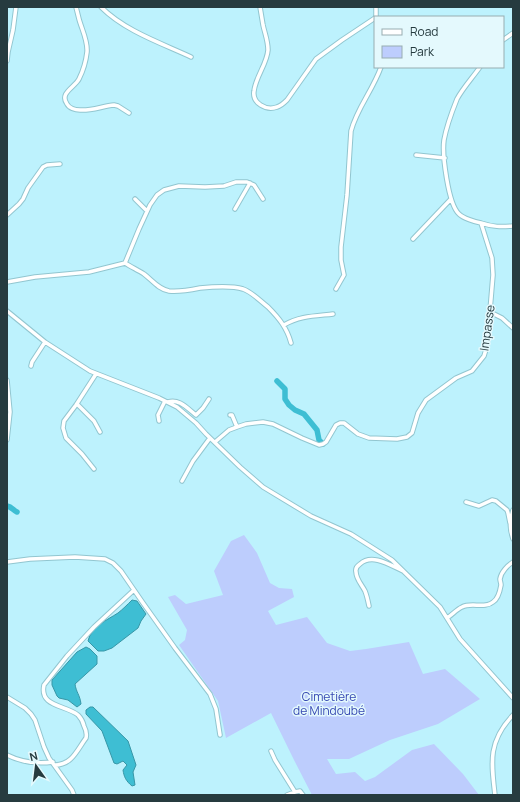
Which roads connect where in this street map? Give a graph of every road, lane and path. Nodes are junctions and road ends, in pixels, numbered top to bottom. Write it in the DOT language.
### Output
graph roads {
  1 [pos="16,7"];
  2 [pos="76,7"];
  3 [pos="101,7"];
  4 [pos="260,7"];
  5 [pos="374,19"];
  6 [pos="513,33"];
  7 [pos="504,39"];
  8 [pos="192,57"];
  9 [pos="7,62"];
  10 [pos="381,68"];
  11 [pos="479,68"];
  12 [pos="129,113"];
  13 [pos="416,155"];
  14 [pos="445,158"];
  15 [pos="60,164"];
  16 [pos="250,183"];
  17 [pos="135,199"];
  18 [pos="263,199"];
  19 [pos="451,199"];
  20 [pos="235,209"];
  21 [pos="147,211"];
  22 [pos="7,214"];
  23 [pos="481,223"];
  24 [pos="513,226"];
  25 [pos="413,239"];
  26 [pos="125,263"];
  27 [pos="7,282"];
  28 [pos="336,289"];
  29 [pos="7,312"];
  30 [pos="490,312"];
  31 [pos="332,314"];
  32 [pos="284,325"];
  33 [pos="513,328"];
  34 [pos="46,342"];
  35 [pos="291,343"];
  36 [pos="31,366"];
  37 [pos="96,374"];
  38 [pos="7,380"];
  39 [pos="209,399"];
  40 [pos="167,401"];
  41 [pos="77,404"];
  42 [pos="230,414"];
  43 [pos="159,421"];
  44 [pos="237,427"];
  45 [pos="100,432"];
  46 [pos="210,438"];
  47 [pos="7,440"];
  48 [pos="215,442"];
  49 [pos="94,469"];
  50 [pos="182,481"];
  51 [pos="466,502"];
  52 [pos="513,510"];
  53 [pos="510,523"];
  54 [pos="513,539"];
  55 [pos="7,562"];
  56 [pos="513,562"];
  57 [pos="405,572"];
  58 [pos="134,590"];
  59 [pos="369,606"];
  60 [pos="447,618"];
  61 [pos="7,697"];
  62 [pos="513,698"];
  63 [pos="513,715"];
  64 [pos="220,735"];
  65 [pos="271,751"];
  66 [pos="7,755"];
  67 [pos="54,764"];
  68 [pos="295,792"];
  69 [pos="74,795"];
  70 [pos="287,795"];
  71 [pos="303,795"];
  72 [pos="495,795"];
  1 -- 9 [label="street"];
  2 -- 12 [label="street"];
  3 -- 8 [label="street"];
  4 -- 5 [label="street"];
  6 -- 7 [label="street"];
  10 -- 28 [label="street"];
  11 -- 14 [label="street"];
  13 -- 14 [label="street"];
  14 -- 19 [label="street"];
  15 -- 22 [label="street"];
  16 -- 18 [label="street"];
  16 -- 20 [label="street"];
  16 -- 21 [label="street"];
  17 -- 21 [label="street"];
  19 -- 23 [label="street"];
  19 -- 25 [label="street"];
  21 -- 26 [label="street"];
  23 -- 24 [label="street"];
  23 -- 30 [label="street, Impasse"];
  26 -- 27 [label="street"];
  26 -- 32 [label="street"];
  29 -- 34 [label="street"];
  30 -- 33 [label="street"];
  30 -- 44 [label="street, Impasse"];
  31 -- 32 [label="street"];
  32 -- 35 [label="street"];
  34 -- 36 [label="street"];
  34 -- 37 [label="street"];
  37 -- 40 [label="street"];
  37 -- 41 [label="street"];
  38 -- 47 [label="street"];
  39 -- 40 [label="street"];
  40 -- 43 [label="street"];
  40 -- 46 [label="street"];
  41 -- 45 [label="street"];
  41 -- 49 [label="street"];
  42 -- 44 [label="street"];
  44 -- 48 [label="street, Impasse"];
  46 -- 48 [label="street"];
  46 -- 50 [label="street"];
  48 -- 57 [label="street"];
  51 -- 53 [label="street"];
  52 -- 53 [label="street"];
  53 -- 54 [label="street"];
  55 -- 58 [label="street"];
  56 -- 60 [label="street"];
  57 -- 59 [label="street"];
  57 -- 60 [label="street"];
  58 -- 64 [label="street"];
  58 -- 67 [label="street"];
  60 -- 62 [label="street"];
  61 -- 67 [label="street"];
  63 -- 72 [label="street"];
  65 -- 68 [label="street"];
  66 -- 67 [label="street"];
  67 -- 69 [label="street"];
  68 -- 70 [label="street"];
  68 -- 71 [label="street"];
}
